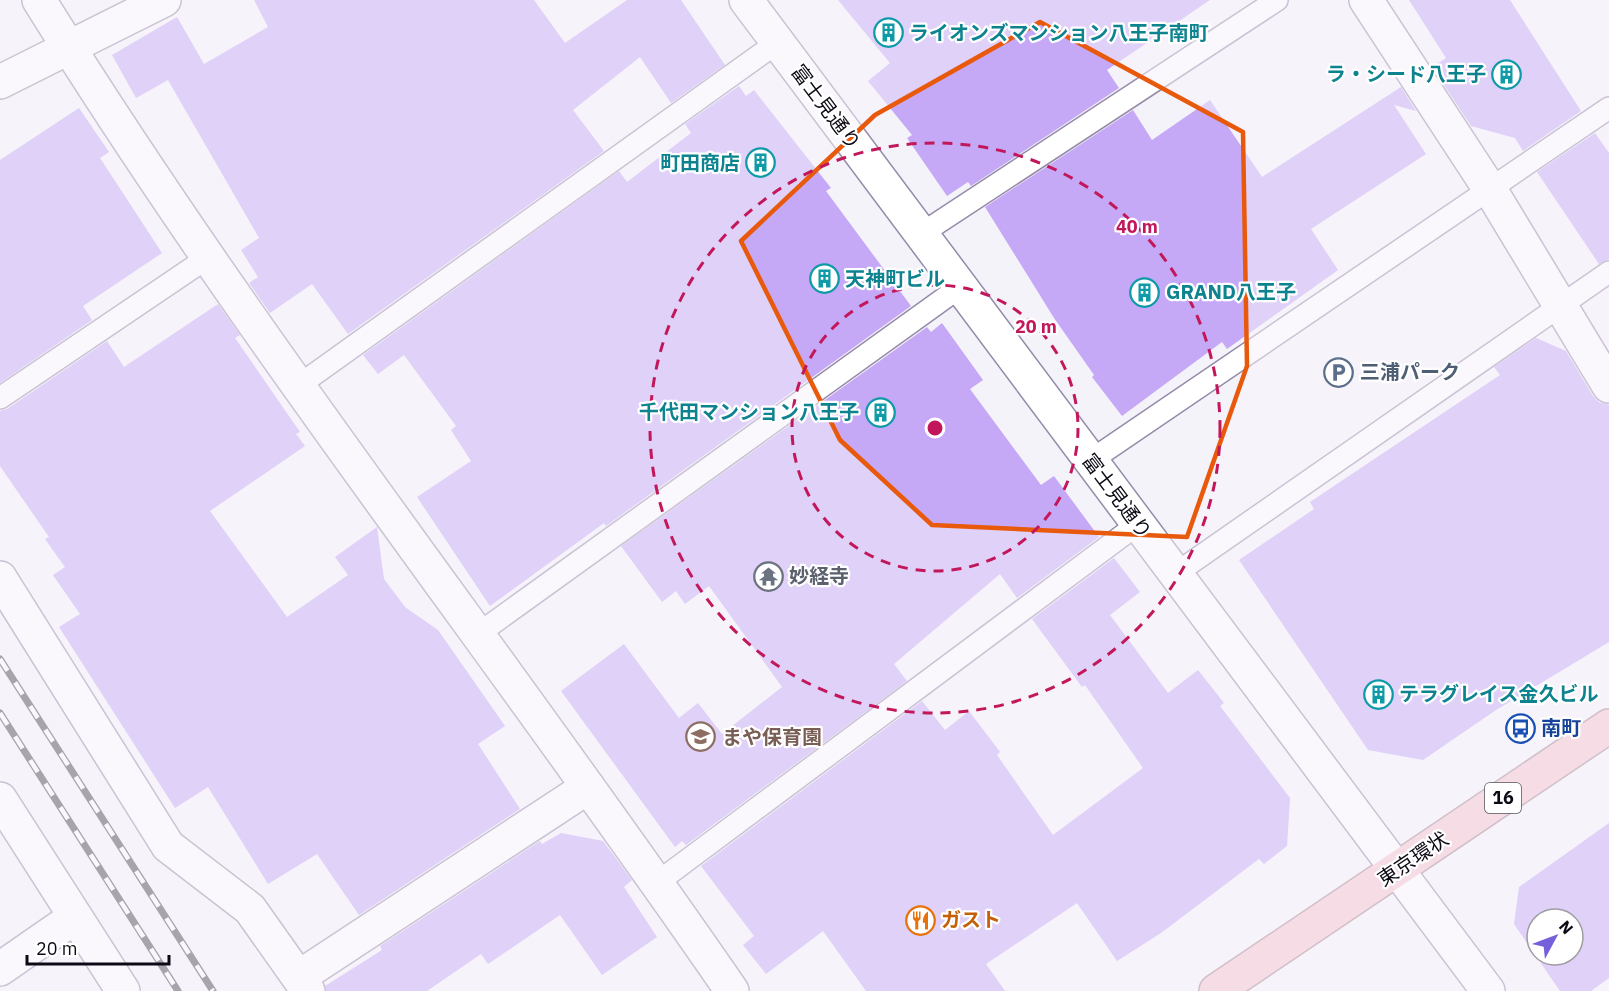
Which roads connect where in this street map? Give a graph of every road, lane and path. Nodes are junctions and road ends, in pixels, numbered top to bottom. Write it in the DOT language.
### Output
graph roads {
  1 [pos="39,0"];
  2 [pos="165,0"];
  3 [pos="746,0"];
  4 [pos="1277,0"];
  5 [pos="1366,0"];
  6 [pos="778,42"];
  7 [pos="69,48"];
  8 [pos="0,82"];
  9 [pos="1609,108"];
  10 [pos="1491,190"];
  11 [pos="921,234"];
  12 [pos="207,258"];
  13 [pos="1609,272"];
  14 [pos="960,287"];
  15 [pos="1560,304"];
  16 [pos="298,386"];
  17 [pos="1609,386"];
  18 [pos="0,398"];
  19 [pos="1090,461"];
  20 [pos="1138,524"];
  21 [pos="1175,574"];
  22 [pos="0,578"];
  23 [pos="478,634"];
  24 [pos="1609,726"];
  25 [pos="588,787"];
  26 [pos="0,799"];
  27 [pos="1397,870"];
  28 [pos="658,882"];
  29 [pos="75,917"];
  30 [pos="0,969"];
  31 [pos="303,984"];
  32 [pos="123,991"];
  33 [pos="732,991"];
  34 [pos="1216,991"];
  35 [pos="1488,991"];
  1 -- 7 [label="street"];
  2 -- 7 [label="street"];
  3 -- 6 [label="street, 富士見通り"];
  4 -- 11 [label="lane"];
  5 -- 10 [label="street"];
  6 -- 11 [label="street, 富士見通り"];
  6 -- 16 [label="lane"];
  7 -- 8 [label="street"];
  7 -- 12 [label="street"];
  9 -- 10 [label="lane"];
  10 -- 15 [label="street"];
  10 -- 19 [label="lane"];
  11 -- 14 [label="street, 富士見通り"];
  12 -- 16 [label="street"];
  12 -- 18 [label="lane"];
  13 -- 15 [label="lane"];
  14 -- 19 [label="street, 富士見通り"];
  14 -- 23 [label="lane"];
  15 -- 17 [label="street"];
  15 -- 21 [label="lane"];
  16 -- 23 [label="street"];
  19 -- 20 [label="street, 富士見通り"];
  20 -- 21 [label="street, 富士見通り"];
  20 -- 28 [label="lane"];
  21 -- 27 [label="street, 富士見通り"];
  22 -- 31 [label="street"];
  23 -- 25 [label="street"];
  24 -- 27 [label="highway, 東京環状 / 16"];
  25 -- 28 [label="street"];
  25 -- 31 [label="street"];
  26 -- 29 [label="street"];
  27 -- 34 [label="highway, 東京環状 / 16"];
  27 -- 35 [label="street, 富士見通り"];
  28 -- 33 [label="street"];
  29 -- 30 [label="street"];
  29 -- 32 [label="street"];
}
